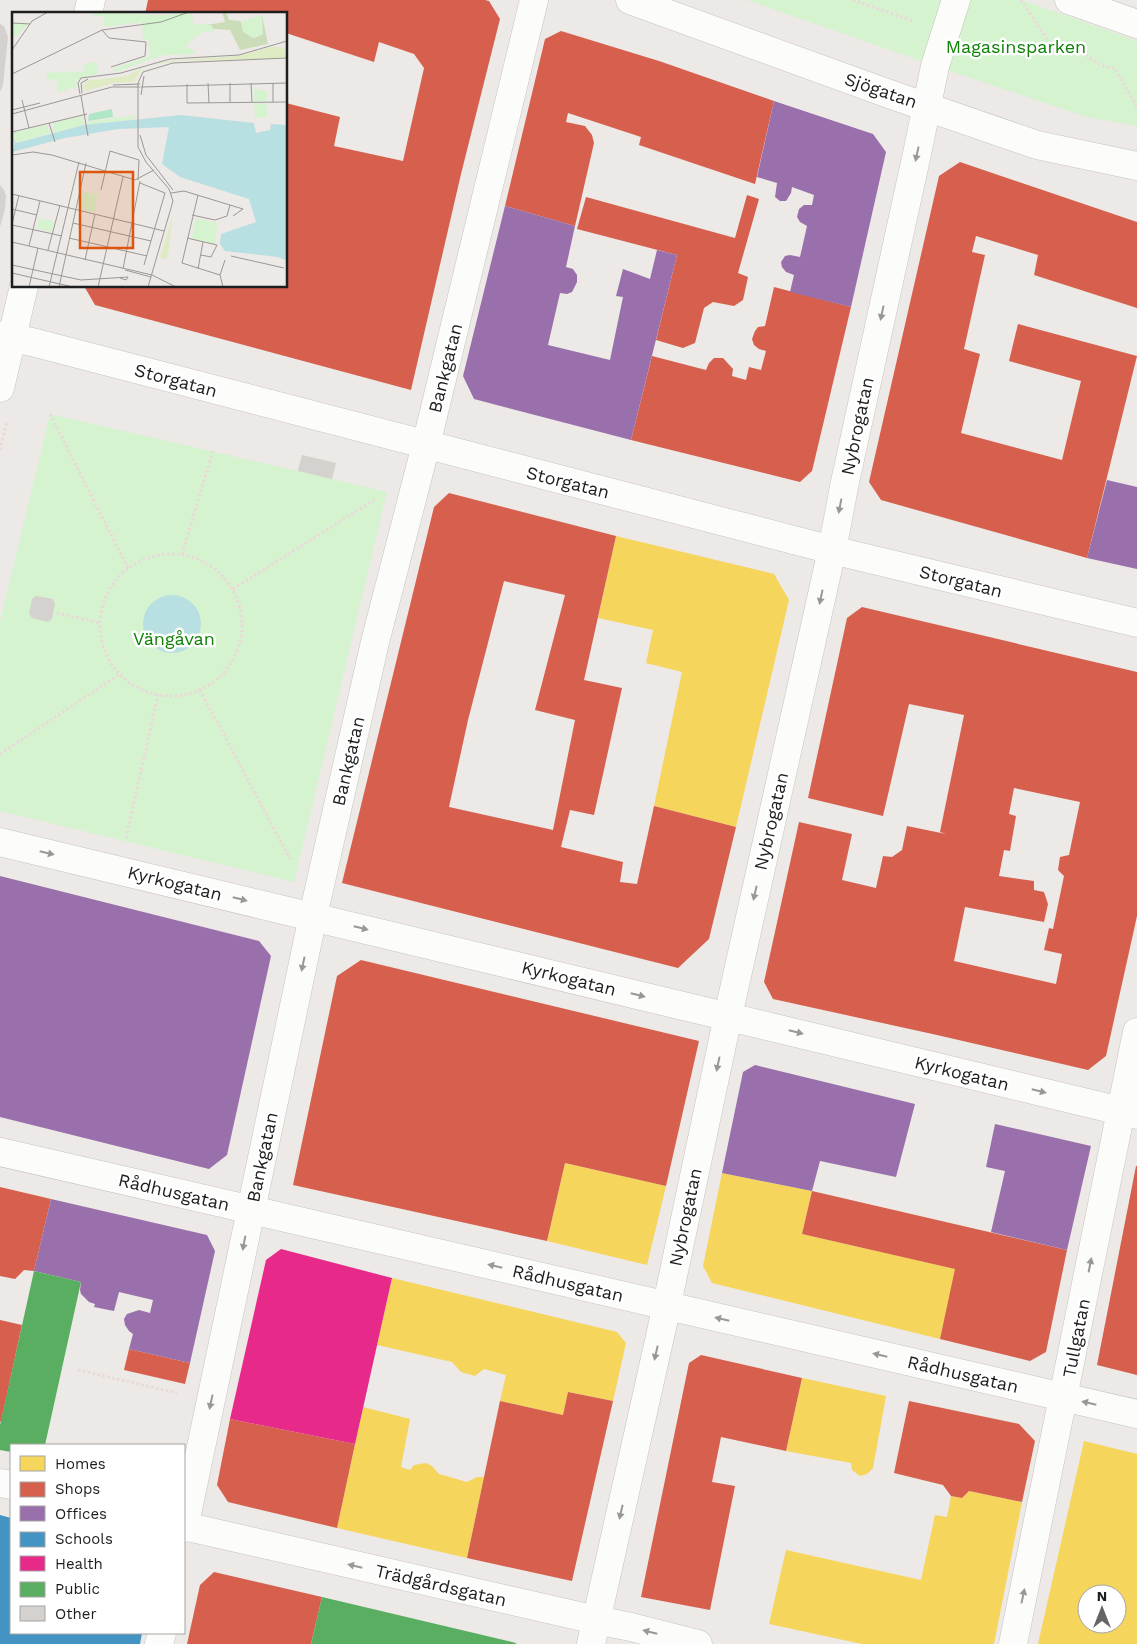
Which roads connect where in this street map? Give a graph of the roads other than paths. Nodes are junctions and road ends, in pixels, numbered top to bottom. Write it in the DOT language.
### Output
graph roads {
  1 [pos="534,0"];
  2 [pos="630,0"];
  3 [pos="956,0"];
  4 [pos="1069,0"];
  5 [pos="1137,24"];
  6 [pos="927,107"];
  7 [pos="1137,166"];
  8 [pos="23,288"];
  9 [pos="6,337"];
  10 [pos="0,388"];
  11 [pos="426,445"];
  12 [pos="832,550"];
  13 [pos="1137,624"];
  14 [pos="0,842"];
  15 [pos="313,916"];
  16 [pos="728,1016"];
  17 [pos="1137,1032"];
  18 [pos="1129,1113"];
  19 [pos="0,1152"];
  20 [pos="251,1210"];
  21 [pos="667,1306"];
  22 [pos="1064,1397"];
  23 [pos="1137,1414"];
  24 [pos="185,1522"];
  25 [pos="185,1527"];
  26 [pos="594,1632"];
  27 [pos="698,1644"];
  28 [pos="1013,1644"];
  1 -- 11 [label="street, Bankgatan"];
  2 -- 6 [label="street, Sjögatan"];
  3 -- 6 [label="street, Nybrogatan"];
  4 -- 5 [label="street"];
  6 -- 7 [label="street, Sjögatan"];
  6 -- 12 [label="street, Nybrogatan, one-way"];
  8 -- 9 [label="street"];
  9 -- 10 [label="street"];
  9 -- 11 [label="street, Storgatan"];
  11 -- 12 [label="street, Storgatan"];
  11 -- 15 [label="street, Bankgatan"];
  12 -- 13 [label="street, Storgatan"];
  12 -- 16 [label="street, Nybrogatan, one-way"];
  14 -- 15 [label="street, Kyrkogatan, one-way"];
  15 -- 16 [label="street, Kyrkogatan, one-way"];
  15 -- 20 [label="street, Bankgatan, one-way"];
  16 -- 18 [label="street, Kyrkogatan, one-way"];
  16 -- 21 [label="street, Nybrogatan, one-way"];
  17 -- 18 [label="street, Tullgatan"];
  22 -- 18 [label="street, Tullgatan, one-way"];
  19 -- 20 [label="street, Rådhusgatan"];
  21 -- 20 [label="street, Rådhusgatan, one-way"];
  20 -- 24 [label="street, Bankgatan, one-way"];
  22 -- 21 [label="street, Rådhusgatan, one-way"];
  21 -- 26 [label="street, Nybrogatan, one-way"];
  23 -- 22 [label="street, Rådhusgatan, one-way"];
  28 -- 22 [label="street, Tullgatan, one-way"];
  26 -- 25 [label="street, Trädgårdsgatan, one-way"];
  27 -- 26 [label="street, Trädgårdsgatan, one-way"];
}
